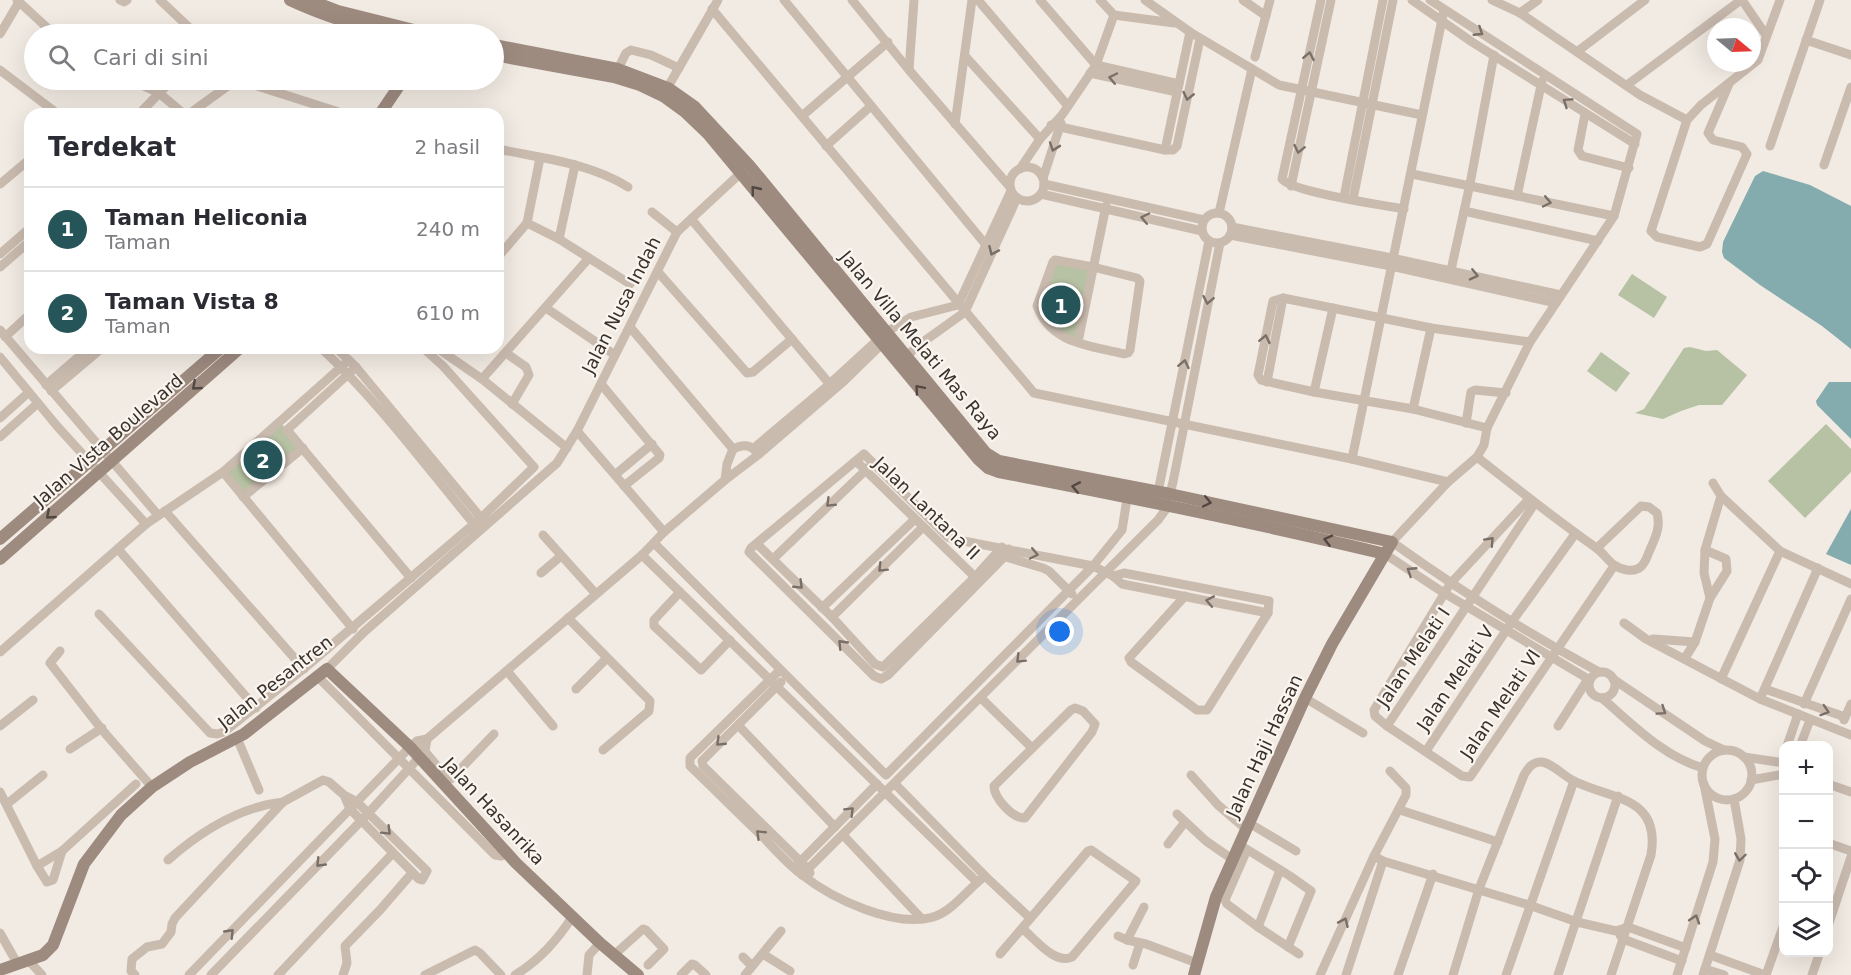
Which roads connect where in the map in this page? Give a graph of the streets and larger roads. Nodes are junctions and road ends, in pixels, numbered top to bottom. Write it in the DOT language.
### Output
graph roads {
  1 [pos="120,0"];
  2 [pos="127,0"];
  3 [pos="160,0"];
  4 [pos="290,0"];
  5 [pos="718,0"];
  6 [pos="784,0"];
  7 [pos="852,0"];
  8 [pos="914,0"];
  9 [pos="972,0"];
  10 [pos="978,0"];
  11 [pos="1040,0"];
  12 [pos="1100,0"];
  13 [pos="1145,0"];
  14 [pos="1243,0"];
  15 [pos="1270,0"];
  16 [pos="1321,0"];
  17 [pos="1331,0"];
  18 [pos="1383,0"];
  19 [pos="1393,0"];
  20 [pos="1412,0"];
  21 [pos="1430,0"];
  22 [pos="1492,0"];
  23 [pos="1538,0"];
  24 [pos="1645,0"];
  25 [pos="1742,0"];
  26 [pos="1780,0"];
  27 [pos="1820,0"];
  28 [pos="18,1"];
  29 [pos="314,3"];
  30 [pos="712,9"];
  31 [pos="1444,10"];
  32 [pos="1520,13"];
  33 [pos="1114,15"];
  34 [pos="1266,16"];
  35 [pos="1442,20"];
  36 [pos="43,24"];
  37 [pos="185,24"];
  38 [pos="364,24"];
  39 [pos="387,24"];
  40 [pos="1176,24"];
  41 [pos="1190,32"];
  42 [pos="0,34"];
  43 [pos="1766,35"];
  44 [pos="1200,39"];
  45 [pos="1806,40"];
  46 [pos="888,42"];
  47 [pos="504,47"];
  48 [pos="1578,51"];
  49 [pos="1494,55"];
  50 [pos="1851,55"];
  51 [pos="965,56"];
  52 [pos="504,57"];
  53 [pos="1255,57"];
  54 [pos="1096,64"];
  55 [pos="679,68"];
  56 [pos="0,69"];
  57 [pos="618,69"];
  58 [pos="1252,69"];
  59 [pos="909,70"];
  60 [pos="1090,73"];
  61 [pos="1544,74"];
  62 [pos="848,78"];
  63 [pos="1729,84"];
  64 [pos="1541,85"];
  65 [pos="1627,85"];
  66 [pos="1851,87"];
  67 [pos="24,88"];
  68 [pos="1178,88"];
  69 [pos="27,90"];
  70 [pos="152,90"];
  71 [pos="162,90"];
  72 [pos="223,90"];
  73 [pos="269,90"];
  74 [pos="396,90"];
  75 [pos="1307,91"];
  76 [pos="665,92"];
  77 [pos="159,93"];
  78 [pos="1367,103"];
  79 [pos="871,106"];
  80 [pos="1068,106"];
  81 [pos="50,108"];
  82 [pos="145,108"];
  83 [pos="177,108"];
  84 [pos="197,108"];
  85 [pos="326,108"];
  86 [pos="384,108"];
  87 [pos="1585,114"];
  88 [pos="1422,115"];
  89 [pos="802,116"];
  90 [pos="1687,120"];
  91 [pos="955,124"];
  92 [pos="1056,126"];
  93 [pos="1040,138"];
  94 [pos="1635,144"];
  95 [pos="826,146"];
  96 [pos="1770,146"];
  97 [pos="504,150"];
  98 [pos="1165,150"];
  99 [pos="540,158"];
  100 [pos="24,164"];
  101 [pos="575,165"];
  102 [pos="1824,165"];
  103 [pos="1629,168"];
  104 [pos="745,169"];
  105 [pos="1020,169"];
  106 [pos="1412,174"];
  107 [pos="1043,181"];
  108 [pos="0,184"];
  109 [pos="1470,186"];
  110 [pos="628,187"];
  111 [pos="1013,192"];
  112 [pos="1041,195"];
  113 [pos="1517,196"];
  114 [pos="1107,198"];
  115 [pos="1348,198"];
  116 [pos="1404,209"];
  117 [pos="1105,210"];
  118 [pos="1464,211"];
  119 [pos="652,212"];
  120 [pos="1219,213"];
  121 [pos="1614,216"];
  122 [pos="692,220"];
  123 [pos="1204,220"];
  124 [pos="527,223"];
  125 [pos="1202,231"];
  126 [pos="1231,231"];
  127 [pos="677,232"];
  128 [pos="24,233"];
  129 [pos="559,239"];
  130 [pos="1209,241"];
  131 [pos="1598,241"];
  132 [pos="1220,243"];
  133 [pos="986,245"];
  134 [pos="24,246"];
  135 [pos="504,250"];
  136 [pos="0,254"];
  137 [pos="589,258"];
  138 [pos="1392,262"];
  139 [pos="0,267"];
  140 [pos="1092,267"];
  141 [pos="1451,270"];
  142 [pos="658,272"];
  143 [pos="630,284"];
  144 [pos="1558,299"];
  145 [pos="546,308"];
  146 [pos="1333,308"];
  147 [pos="962,309"];
  148 [pos="1381,317"];
  149 [pos="24,318"];
  150 [pos="630,327"];
  151 [pos="1431,328"];
  152 [pos="3,333"];
  153 [pos="883,338"];
  154 [pos="792,339"];
  155 [pos="1078,342"];
  156 [pos="1530,342"];
  157 [pos="506,353"];
  158 [pos="83,354"];
  159 [pos="94,354"];
  160 [pos="215,354"];
  161 [pos="233,354"];
  162 [pos="330,354"];
  163 [pos="340,354"];
  164 [pos="430,354"];
  165 [pos="446,354"];
  166 [pos="615,355"];
  167 [pos="0,357"];
  168 [pos="903,360"];
  169 [pos="346,364"];
  170 [pos="353,371"];
  171 [pos="482,379"];
  172 [pos="601,384"];
  173 [pos="832,386"];
  174 [pos="49,388"];
  175 [pos="1314,392"];
  176 [pos="28,393"];
  177 [pos="1506,393"];
  178 [pos="1365,400"];
  179 [pos="38,403"];
  180 [pos="512,404"];
  181 [pos="1413,409"];
  182 [pos="0,418"];
  183 [pos="1172,422"];
  184 [pos="1466,423"];
  185 [pos="1185,424"];
  186 [pos="1487,428"];
  187 [pos="577,431"];
  188 [pos="0,437"];
  189 [pos="652,444"];
  190 [pos="303,448"];
  191 [pos="733,449"];
  192 [pos="564,452"];
  193 [pos="756,452"];
  194 [pos="106,456"];
  195 [pos="1478,457"];
  196 [pos="1352,459"];
  197 [pos="856,461"];
  198 [pos="873,463"];
  199 [pos="94,467"];
  200 [pos="864,470"];
  201 [pos="223,472"];
  202 [pos="615,474"];
  203 [pos="725,480"];
  204 [pos="1448,482"];
  205 [pos="1713,483"];
  206 [pos="624,486"];
  207 [pos="1128,492"];
  208 [pos="1721,496"];
  209 [pos="243,497"];
  210 [pos="1163,499"];
  211 [pos="1532,501"];
  212 [pos="162,513"];
  213 [pos="915,519"];
  214 [pos="477,521"];
  215 [pos="146,524"];
  216 [pos="923,527"];
  217 [pos="1299,527"];
  218 [pos="664,532"];
  219 [pos="1575,534"];
  220 [pos="543,535"];
  221 [pos="0,539"];
  222 [pos="1392,542"];
  223 [pos="654,543"];
  224 [pos="757,544"];
  225 [pos="1597,548"];
  226 [pos="118,549"];
  227 [pos="1705,550"];
  228 [pos="1780,550"];
  229 [pos="1003,552"];
  230 [pos="1385,554"];
  231 [pos="642,555"];
  232 [pos="561,556"];
  233 [pos="0,559"];
  234 [pos="772,559"];
  235 [pos="1093,566"];
  236 [pos="1614,566"];
  237 [pos="1818,568"];
  238 [pos="541,573"];
  239 [pos="1109,574"];
  240 [pos="975,577"];
  241 [pos="411,578"];
  242 [pos="1450,584"];
  243 [pos="1851,584"];
  244 [pos="1070,590"];
  245 [pos="680,592"];
  246 [pos="1444,593"];
  247 [pos="596,594"];
  248 [pos="1185,596"];
  249 [pos="1710,598"];
  250 [pos="1851,599"];
  251 [pos="1077,601"];
  252 [pos="1469,602"];
  253 [pos="822,608"];
  254 [pos="1268,613"];
  255 [pos="99,614"];
  256 [pos="832,617"];
  257 [pos="568,618"];
  258 [pos="1624,623"];
  259 [pos="1509,627"];
  260 [pos="353,629"];
  261 [pos="1646,639"];
  262 [pos="730,640"];
  263 [pos="1695,642"];
  264 [pos="60,651"];
  265 [pos="0,652"];
  266 [pos="1554,652"];
  267 [pos="607,658"];
  268 [pos="1685,658"];
  269 [pos="883,667"];
  270 [pos="304,669"];
  271 [pos="507,670"];
  272 [pos="1599,672"];
  273 [pos="783,673"];
  274 [pos="324,674"];
  275 [pos="881,679"];
  276 [pos="1613,679"];
  277 [pos="1721,679"];
  278 [pos="1589,680"];
  279 [pos="773,683"];
  280 [pos="576,689"];
  281 [pos="1765,689"];
  282 [pos="981,698"];
  283 [pos="1305,698"];
  284 [pos="1602,698"];
  285 [pos="1760,699"];
  286 [pos="33,700"];
  287 [pos="1804,704"];
  288 [pos="1851,704"];
  289 [pos="256,708"];
  290 [pos="1798,714"];
  291 [pos="1845,717"];
  292 [pos="1810,720"];
  293 [pos="738,724"];
  294 [pos="0,726"];
  295 [pos="554,726"];
  296 [pos="1387,726"];
  297 [pos="1558,726"];
  298 [pos="102,728"];
  299 [pos="1839,731"];
  300 [pos="1364,733"];
  301 [pos="494,734"];
  302 [pos="927,734"];
  303 [pos="1851,735"];
  304 [pos="237,738"];
  305 [pos="1790,741"];
  306 [pos="1802,741"];
  307 [pos="418,743"];
  308 [pos="936,743"];
  309 [pos="1032,748"];
  310 [pos="70,749"];
  311 [pos="603,750"];
  312 [pos="1724,750"];
  313 [pos="1426,751"];
  314 [pos="422,754"];
  315 [pos="1744,757"];
  316 [pos="400,759"];
  317 [pos="689,761"];
  318 [pos="702,761"];
  319 [pos="1779,761"];
  320 [pos="409,767"];
  321 [pos="1703,768"];
  322 [pos="1389,771"];
  323 [pos="43,775"];
  324 [pos="1191,775"];
  325 [pos="1779,775"];
  326 [pos="1751,780"];
  327 [pos="1574,781"];
  328 [pos="136,784"];
  329 [pos="877,784"];
  330 [pos="895,784"];
  331 [pos="1704,784"];
  332 [pos="1833,785"];
  333 [pos="152,787"];
  334 [pos="259,790"];
  335 [pos="0,792"];
  336 [pos="1851,792"];
  337 [pos="886,793"];
  338 [pos="344,795"];
  339 [pos="1618,796"];
  340 [pos="1734,799"];
  341 [pos="283,802"];
  342 [pos="357,802"];
  343 [pos="7,804"];
  344 [pos="350,809"];
  345 [pos="1400,810"];
  346 [pos="368,813"];
  347 [pos="1177,814"];
  348 [pos="361,821"];
  349 [pos="1185,822"];
  350 [pos="1247,826"];
  351 [pos="835,827"];
  352 [pos="843,835"];
  353 [pos="1498,842"];
  354 [pos="1168,844"];
  355 [pos="1833,845"];
  356 [pos="1243,847"];
  357 [pos="62,850"];
  358 [pos="1296,851"];
  359 [pos="1851,851"];
  360 [pos="393,853"];
  361 [pos="507,854"];
  362 [pos="1374,856"];
  363 [pos="1851,857"];
  364 [pos="1232,859"];
  365 [pos="168,860"];
  366 [pos="1383,861"];
  367 [pos="797,865"];
  368 [pos="37,866"];
  369 [pos="1280,870"];
  370 [pos="805,872"];
  371 [pos="412,873"];
  372 [pos="1432,874"];
  373 [pos="981,879"];
  374 [pos="1479,889"];
  375 [pos="1529,904"];
  376 [pos="1144,907"];
  377 [pos="1833,911"];
  378 [pos="573,916"];
  379 [pos="1030,918"];
  380 [pos="922,919"];
  381 [pos="1577,922"];
  382 [pos="1258,927"];
  383 [pos="1628,927"];
  384 [pos="1023,929"];
  385 [pos="781,931"];
  386 [pos="1616,931"];
  387 [pos="1,937"];
  388 [pos="1779,938"];
  389 [pos="1623,939"];
  390 [pos="1140,943"];
  391 [pos="600,944"];
  392 [pos="1288,947"];
  393 [pos="1686,948"];
  394 [pos="615,954"];
  395 [pos="763,954"];
  396 [pos="1000,954"];
  397 [pos="1299,954"];
  398 [pos="1710,956"];
  399 [pos="743,957"];
  400 [pos="1818,957"];
  401 [pos="1682,960"];
  402 [pos="23,962"];
  403 [pos="648,965"];
  404 [pos="1132,965"];
  405 [pos="752,966"];
  406 [pos="1196,969"];
  407 [pos="3,970"];
  408 [pos="790,971"];
  409 [pos="1704,972"];
  410 [pos="427,974"];
  411 [pos="519,974"];
  412 [pos="42,975"];
  413 [pos="135,975"];
  414 [pos="189,975"];
  415 [pos="211,975"];
  416 [pos="278,975"];
  417 [pos="344,975"];
  418 [pos="501,975"];
  419 [pos="587,975"];
  420 [pos="638,975"];
  421 [pos="681,975"];
  422 [pos="706,975"];
  423 [pos="745,975"];
  424 [pos="1320,975"];
  425 [pos="1346,975"];
  426 [pos="1398,975"];
  427 [pos="1453,975"];
  428 [pos="1506,975"];
  429 [pos="1558,975"];
  430 [pos="1611,975"];
  431 [pos="1677,975"];
  432 [pos="1724,975"];
  433 [pos="1766,975"];
  434 [pos="1812,975"];
  1 -- 2 [label="street"];
  3 -- 37 [label="street"];
  4 -- 29 [label="street"];
  5 -- 30 [label="street"];
  6 -- 62 [label="street"];
  7 -- 46 [label="street"];
  8 -- 59 [label="street"];
  9 -- 51 [label="street"];
  10 -- 80 [label="street"];
  11 -- 54 [label="street"];
  12 -- 33 [label="street"];
  13 -- 40 [label="street"];
  14 -- 34 [label="street"];
  15 -- 34 [label="street"];
  75 -- 16 [label="street, one-way"];
  17 -- 75 [label="street"];
  18 -- 78 [label="street"];
  19 -- 78 [label="street"];
  20 -- 35 [label="street"];
  21 -- 31 [label="street"];
  22 -- 32 [label="street"];
  23 -- 32 [label="street"];
  24 -- 48 [label="street"];
  25 -- 43 [label="street"];
  25 -- 65 [label="street"];
  26 -- 43 [label="street"];
  27 -- 45 [label="street"];
  28 -- 36 [label="street"];
  28 -- 42 [label="street"];
  29 -- 38 [label="street"];
  29 -- 39 [label="street"];
  30 -- 55 [label="street"];
  30 -- 89 [label="street"];
  31 -- 35 [label="street"];
  31 -- 61 [label="street, one-way"];
  32 -- 48 [label="street"];
  33 -- 40 [label="street"];
  33 -- 54 [label="street"];
  34 -- 53 [label="street"];
  35 -- 49 [label="street"];
  35 -- 88 [label="street"];
  40 -- 41 [label="street"];
  41 -- 44 [label="street"];
  41 -- 68 [label="street"];
  43 -- 63 [label="street"];
  44 -- 58 [label="street"];
  44 -- 98 [label="street, one-way"];
  45 -- 50 [label="street"];
  45 -- 96 [label="street"];
  46 -- 59 [label="street"];
  46 -- 62 [label="street"];
  47 -- 57 [label="street, Jalan Villa Melati Mas Raya"];
  48 -- 65 [label="street"];
  49 -- 64 [label="street"];
  49 -- 109 [label="street"];
  51 -- 91 [label="street"];
  51 -- 93 [label="street"];
  52 -- 76 [label="street, Jalan Villa Melati Mas Raya"];
  54 -- 60 [label="street"];
  54 -- 68 [label="street"];
  55 -- 57 [label="street"];
  55 -- 76 [label="street"];
  56 -- 67 [label="street"];
  57 -- 76 [label="street, Jalan Villa Melati Mas Raya"];
  58 -- 75 [label="street"];
  58 -- 120 [label="street"];
  59 -- 91 [label="street"];
  68 -- 60 [label="street, one-way"];
  60 -- 80 [label="street"];
  61 -- 64 [label="street"];
  61 -- 94 [label="street"];
  62 -- 79 [label="street"];
  62 -- 89 [label="street"];
  63 -- 90 [label="street"];
  63 -- 90 [label="street"];
  87 -- 64 [label="street, one-way"];
  64 -- 113 [label="street"];
  65 -- 90 [label="street"];
  66 -- 102 [label="street"];
  68 -- 98 [label="street"];
  69 -- 81 [label="street"];
  70 -- 77 [label="street"];
  71 -- 77 [label="street"];
  72 -- 84 [label="street"];
  73 -- 85 [label="street"];
  74 -- 86 [label="street"];
  75 -- 78 [label="street"];
  75 -- 115 [label="street"];
  76 -- 104 [label="street, Jalan Villa Melati Mas Raya"];
  77 -- 82 [label="street"];
  77 -- 83 [label="street"];
  78 -- 88 [label="street"];
  78 -- 115 [label="street"];
  79 -- 95 [label="street"];
  79 -- 133 [label="street"];
  80 -- 92 [label="street"];
  87 -- 94 [label="street"];
  87 -- 103 [label="street"];
  88 -- 106 [label="street"];
  89 -- 95 [label="street"];
  91 -- 111 [label="street"];
  92 -- 93 [label="street"];
  92 -- 98 [label="street"];
  92 -- 107 [label="street, one-way"];
  93 -- 105 [label="street"];
  94 -- 103 [label="street"];
  95 -- 147 [label="street"];
  97 -- 99 [label="street"];
  99 -- 101 [label="street"];
  99 -- 124 [label="street"];
  100 -- 108 [label="street"];
  101 -- 110 [label="street"];
  101 -- 129 [label="street"];
  103 -- 121 [label="street"];
  104 -- 122 [label="street, Jalan Nusa Indah"];
  104 -- 153 [label="street, Jalan Villa Melati Mas Raya"];
  105 -- 107 [label="street"];
  105 -- 111 [label="street"];
  106 -- 109 [label="street"];
  106 -- 116 [label="street"];
  107 -- 112 [label="street"];
  107 -- 114 [label="street"];
  109 -- 113 [label="street"];
  109 -- 118 [label="street"];
  111 -- 112 [label="street"];
  111 -- 133 [label="street"];
  111 -- 147 [label="street, one-way"];
  112 -- 117 [label="street"];
  113 -- 121 [label="street, one-way"];
  114 -- 117 [label="street"];
  114 -- 123 [label="street"];
  115 -- 116 [label="street"];
  116 -- 138 [label="street"];
  125 -- 117 [label="street, one-way"];
  117 -- 140 [label="street"];
  118 -- 131 [label="street"];
  118 -- 141 [label="street"];
  119 -- 127 [label="street"];
  120 -- 123 [label="street"];
  120 -- 126 [label="street"];
  121 -- 131 [label="street"];
  122 -- 127 [label="street, Jalan Nusa Indah"];
  122 -- 154 [label="street"];
  123 -- 125 [label="street"];
  124 -- 129 [label="street"];
  124 -- 135 [label="street"];
  125 -- 130 [label="street"];
  126 -- 132 [label="street"];
  126 -- 138 [label="street"];
  127 -- 142 [label="street, Jalan Nusa Indah"];
  128 -- 136 [label="street"];
  129 -- 137 [label="street"];
  130 -- 132 [label="street"];
  183 -- 130 [label="street, one-way"];
  131 -- 144 [label="street"];
  132 -- 185 [label="street, one-way"];
  133 -- 147 [label="street"];
  134 -- 139 [label="street"];
  137 -- 143 [label="street"];
  137 -- 145 [label="street"];
  138 -- 141 [label="street"];
  138 -- 144 [label="street"];
  138 -- 148 [label="street"];
  140 -- 155 [label="street"];
  140 -- 155 [label="street"];
  140 -- 155 [label="street"];
  141 -- 144 [label="street, one-way"];
  142 -- 150 [label="street, Jalan Nusa Indah"];
  142 -- 154 [label="street"];
  144 -- 156 [label="street"];
  145 -- 157 [label="street"];
  145 -- 166 [label="street"];
  146 -- 148 [label="street"];
  146 -- 175 [label="street"];
  146 -- 175 [label="street"];
  147 -- 153 [label="street"];
  147 -- 168 [label="street"];
  147 -- 183 [label="street"];
  148 -- 151 [label="street"];
  148 -- 178 [label="street"];
  149 -- 152 [label="street"];
  150 -- 166 [label="street, Jalan Nusa Indah"];
  150 -- 191 [label="street"];
  151 -- 156 [label="street"];
  151 -- 181 [label="street"];
  152 -- 174 [label="street"];
  153 -- 168 [label="street, Jalan Villa Melati Mas Raya"];
  153 -- 173 [label="street"];
  154 -- 173 [label="street"];
  156 -- 177 [label="street"];
  157 -- 171 [label="street"];
  157 -- 180 [label="street"];
  158 -- 174 [label="street"];
  159 -- 174 [label="street"];
  160 -- 194 [label="street, Jalan Vista Boulevard"];
  161 -- 194 [label="street, Jalan Vista Boulevard, one-way"];
  162 -- 169 [label="street"];
  163 -- 169 [label="street"];
  164 -- 214 [label="street"];
  165 -- 171 [label="street"];
  166 -- 172 [label="street, Jalan Nusa Indah"];
  167 -- 176 [label="street"];
  168 -- 207 [label="street, Jalan Villa Melati Mas Raya"];
  169 -- 170 [label="street"];
  169 -- 201 [label="street"];
  170 -- 190 [label="street"];
  170 -- 214 [label="street"];
  171 -- 180 [label="street"];
  172 -- 187 [label="street, Jalan Nusa Indah"];
  172 -- 189 [label="street"];
  173 -- 193 [label="street"];
  174 -- 194 [label="street"];
  175 -- 178 [label="street"];
  176 -- 179 [label="street"];
  176 -- 182 [label="street"];
  177 -- 184 [label="street"];
  177 -- 186 [label="street"];
  178 -- 181 [label="street"];
  178 -- 196 [label="street"];
  179 -- 188 [label="street"];
  179 -- 199 [label="street"];
  180 -- 192 [label="street"];
  181 -- 184 [label="street"];
  183 -- 185 [label="street"];
  183 -- 210 [label="street"];
  184 -- 186 [label="street"];
  185 -- 196 [label="street"];
  185 -- 210 [label="street"];
  186 -- 195 [label="street"];
  187 -- 192 [label="street, Jalan Nusa Indah"];
  187 -- 202 [label="street"];
  189 -- 202 [label="street"];
  189 -- 206 [label="street"];
  190 -- 209 [label="street"];
  190 -- 241 [label="street"];
  191 -- 193 [label="street"];
  191 -- 203 [label="street"];
  192 -- 274 [label="street, Jalan Pesantren"];
  193 -- 203 [label="street"];
  194 -- 199 [label="street, Jalan Vista Boulevard"];
  194 -- 212 [label="street"];
  195 -- 204 [label="street"];
  195 -- 211 [label="street"];
  196 -- 204 [label="street"];
  197 -- 198 [label="street, Jalan Lantana II"];
  197 -- 200 [label="street, Jalan Lantana II"];
  197 -- 224 [label="street"];
  198 -- 200 [label="street"];
  198 -- 229 [label="street, Jalan Lantana II"];
  199 -- 215 [label="street"];
  199 -- 221 [label="street, Jalan Vista Boulevard"];
  199 -- 233 [label="street, Jalan Vista Boulevard, one-way"];
  200 -- 213 [label="street, Jalan Lantana II"];
  200 -- 234 [label="street, one-way"];
  201 -- 209 [label="street"];
  201 -- 212 [label="street"];
  202 -- 206 [label="street"];
  203 -- 218 [label="street"];
  204 -- 222 [label="street"];
  205 -- 208 [label="street"];
  206 -- 218 [label="street"];
  207 -- 210 [label="street, Jalan Villa Melati Mas Raya"];
  207 -- 235 [label="street"];
  208 -- 227 [label="street"];
  208 -- 228 [label="street"];
  209 -- 260 [label="street"];
  210 -- 217 [label="street, Jalan Villa Melati Mas Raya"];
  210 -- 239 [label="street"];
  211 -- 219 [label="street"];
  242 -- 211 [label="street, one-way"];
  211 -- 252 [label="street, Jalan Melati I"];
  212 -- 215 [label="street"];
  212 -- 270 [label="street"];
  213 -- 216 [label="street, Jalan Lantana II"];
  213 -- 253 [label="street"];
  214 -- 241 [label="street"];
  215 -- 226 [label="street"];
  216 -- 240 [label="street, Jalan Lantana II"];
  216 -- 256 [label="street, one-way"];
  217 -- 222 [label="street, Jalan Villa Melati Mas Raya"];
  230 -- 217 [label="street, Jalan Villa Melati Mas Raya, one-way"];
  218 -- 223 [label="street"];
  219 -- 225 [label="street"];
  219 -- 259 [label="street, Jalan Melati V"];
  220 -- 232 [label="street"];
  222 -- 230 [label="street, Jalan Haji Hassan"];
  222 -- 242 [label="street"];
  223 -- 231 [label="street"];
  223 -- 273 [label="street"];
  224 -- 234 [label="street"];
  275 -- 224 [label="street, one-way"];
  225 -- 236 [label="street"];
  225 -- 236 [label="street"];
  226 -- 265 [label="street"];
  226 -- 289 [label="street"];
  227 -- 249 [label="street"];
  227 -- 249 [label="street"];
  228 -- 237 [label="street"];
  228 -- 277 [label="street"];
  229 -- 235 [label="street, Jalan Lantana II, one-way"];
  229 -- 240 [label="street"];
  229 -- 244 [label="street, Jalan Lantana II"];
  229 -- 275 [label="street"];
  246 -- 230 [label="street, one-way"];
  230 -- 283 [label="street, Jalan Haji Hassan"];
  231 -- 245 [label="street"];
  231 -- 247 [label="street"];
  232 -- 238 [label="street"];
  232 -- 247 [label="street"];
  234 -- 253 [label="street, one-way"];
  235 -- 239 [label="street, Jalan Lantana II"];
  235 -- 244 [label="street"];
  236 -- 266 [label="street, Jalan Melati VI"];
  237 -- 243 [label="street"];
  237 -- 281 [label="street"];
  239 -- 248 [label="street, Jalan Lantana II"];
  239 -- 251 [label="street"];
  239 -- 254 [label="street"];
  240 -- 269 [label="street"];
  241 -- 260 [label="street"];
  242 -- 246 [label="street"];
  242 -- 252 [label="street"];
  244 -- 251 [label="street, Jalan Lantana II"];
  244 -- 302 [label="street"];
  245 -- 262 [label="street"];
  245 -- 262 [label="street"];
  246 -- 252 [label="street"];
  246 -- 296 [label="street"];
  247 -- 257 [label="street"];
  254 -- 248 [label="street, Jalan Lantana II, one-way"];
  248 -- 254 [label="street"];
  249 -- 263 [label="street"];
  250 -- 287 [label="street"];
  251 -- 282 [label="street, one-way"];
  252 -- 259 [label="street"];
  252 -- 296 [label="street, Jalan Melati I"];
  253 -- 256 [label="street"];
  255 -- 289 [label="street"];
  256 -- 269 [label="street"];
  257 -- 267 [label="street"];
  257 -- 271 [label="street"];
  258 -- 261 [label="street"];
  259 -- 266 [label="street"];
  259 -- 313 [label="street, Jalan Melati V"];
  260 -- 270 [label="street"];
  261 -- 263 [label="street"];
  261 -- 268 [label="street"];
  262 -- 279 [label="street"];
  263 -- 268 [label="street"];
  264 -- 298 [label="street"];
  266 -- 272 [label="street"];
  266 -- 278 [label="street"];
  266 -- 313 [label="street, Jalan Melati VI"];
  267 -- 280 [label="street"];
  267 -- 311 [label="street"];
  268 -- 277 [label="street"];
  269 -- 275 [label="street"];
  270 -- 289 [label="street"];
  271 -- 295 [label="street"];
  271 -- 307 [label="street"];
  272 -- 276 [label="street"];
  272 -- 278 [label="street"];
  273 -- 279 [label="street"];
  273 -- 302 [label="street"];
  274 -- 304 [label="street, Jalan Pesantren"];
  274 -- 307 [label="street, Jalan Hasanrika"];
  274 -- 316 [label="street"];
  276 -- 284 [label="street"];
  276 -- 312 [label="street, one-way"];
  277 -- 285 [label="street"];
  278 -- 284 [label="street"];
  278 -- 297 [label="street"];
  279 -- 293 [label="street"];
  279 -- 317 [label="street"];
  279 -- 329 [label="street"];
  281 -- 285 [label="street"];
  281 -- 287 [label="street"];
  282 -- 308 [label="street"];
  282 -- 309 [label="street"];
  283 -- 300 [label="street"];
  283 -- 350 [label="street, Jalan Haji Hassan"];
  284 -- 321 [label="street"];
  285 -- 290 [label="street"];
  286 -- 294 [label="street"];
  287 -- 291 [label="street, one-way"];
  288 -- 291 [label="street"];
  290 -- 292 [label="street"];
  290 -- 305 [label="street"];
  291 -- 299 [label="street"];
  292 -- 299 [label="street"];
  292 -- 306 [label="street"];
  293 -- 318 [label="street, one-way"];
  293 -- 351 [label="street"];
  296 -- 313 [label="street"];
  298 -- 310 [label="street"];
  298 -- 333 [label="street"];
  299 -- 303 [label="street"];
  301 -- 314 [label="street"];
  302 -- 308 [label="street"];
  304 -- 333 [label="street, Jalan Pesantren"];
  304 -- 334 [label="street"];
  307 -- 314 [label="street, Jalan Hasanrika"];
  307 -- 314 [label="street"];
  307 -- 316 [label="street"];
  308 -- 330 [label="street"];
  309 -- 309 [label="street"];
  312 -- 315 [label="street"];
  312 -- 321 [label="street"];
  314 -- 320 [label="street"];
  314 -- 361 [label="street, Jalan Hasanrika"];
  315 -- 319 [label="street"];
  315 -- 326 [label="street"];
  316 -- 320 [label="street"];
  316 -- 342 [label="street"];
  317 -- 318 [label="street"];
  367 -- 317 [label="street, one-way"];
  318 -- 367 [label="street"];
  320 -- 346 [label="street"];
  320 -- 361 [label="street"];
  321 -- 331 [label="street"];
  322 -- 345 [label="street"];
  323 -- 343 [label="street"];
  324 -- 350 [label="street"];
  325 -- 326 [label="street"];
  326 -- 340 [label="street"];
  327 -- 339 [label="street"];
  327 -- 353 [label="street"];
  327 -- 375 [label="street"];
  328 -- 357 [label="street"];
  329 -- 337 [label="street"];
  351 -- 329 [label="street, one-way"];
  330 -- 337 [label="street"];
  330 -- 373 [label="street"];
  331 -- 340 [label="street"];
  393 -- 331 [label="street, one-way"];
  332 -- 336 [label="street"];
  333 -- 402 [label="street, Jalan Pesantren"];
  335 -- 343 [label="street"];
  337 -- 352 [label="street"];
  337 -- 373 [label="street"];
  338 -- 341 [label="street"];
  338 -- 342 [label="street"];
  338 -- 344 [label="street"];
  339 -- 381 [label="street"];
  339 -- 383 [label="street"];
  340 -- 398 [label="street, one-way"];
  341 -- 365 [label="street"];
  341 -- 413 [label="street"];
  342 -- 344 [label="street"];
  342 -- 346 [label="street"];
  343 -- 368 [label="street"];
  344 -- 348 [label="street"];
  414 -- 344 [label="street, one-way"];
  345 -- 353 [label="street"];
  345 -- 362 [label="street"];
  346 -- 348 [label="street"];
  346 -- 371 [label="street, one-way"];
  347 -- 349 [label="street"];
  348 -- 360 [label="street"];
  348 -- 415 [label="street, one-way"];
  349 -- 354 [label="street"];
  349 -- 364 [label="street"];
  350 -- 356 [label="street, Jalan Haji Hassan"];
  350 -- 358 [label="street"];
  351 -- 367 [label="street"];
  352 -- 370 [label="street"];
  352 -- 380 [label="street"];
  353 -- 374 [label="street"];
  355 -- 359 [label="street"];
  356 -- 364 [label="street, Jalan Haji Hassan"];
  356 -- 369 [label="street"];
  356 -- 382 [label="street"];
  357 -- 368 [label="street"];
  357 -- 368 [label="street"];
  360 -- 371 [label="street"];
  360 -- 416 [label="street"];
  361 -- 378 [label="street, Jalan Hasanrika"];
  362 -- 366 [label="street"];
  424 -- 362 [label="street, one-way"];
  363 -- 377 [label="street"];
  364 -- 406 [label="street, Jalan Haji Hassan"];
  366 -- 372 [label="street"];
  366 -- 425 [label="street"];
  367 -- 370 [label="street"];
  369 -- 382 [label="street"];
  369 -- 392 [label="street"];
  370 -- 380 [label="street"];
  371 -- 417 [label="street"];
  372 -- 374 [label="street"];
  372 -- 426 [label="street"];
  373 -- 379 [label="street"];
  373 -- 380 [label="street"];
  374 -- 375 [label="street"];
  374 -- 427 [label="street"];
  375 -- 381 [label="street"];
  375 -- 428 [label="street"];
  376 -- 390 [label="street"];
  378 -- 391 [label="street, Jalan Hasanrika"];
  378 -- 411 [label="street"];
  379 -- 384 [label="street"];
  379 -- 384 [label="street"];
  381 -- 386 [label="street"];
  381 -- 429 [label="street"];
  382 -- 392 [label="street"];
  383 -- 386 [label="street"];
  383 -- 389 [label="street"];
  383 -- 393 [label="street"];
  384 -- 396 [label="street"];
  385 -- 395 [label="street"];
  386 -- 389 [label="street"];
  387 -- 402 [label="street"];
  388 -- 433 [label="street"];
  389 -- 401 [label="street"];
  389 -- 430 [label="street"];
  390 -- 404 [label="street"];
  390 -- 406 [label="street"];
  391 -- 394 [label="street, Jalan Hasanrika"];
  391 -- 419 [label="street"];
  392 -- 397 [label="street"];
  393 -- 401 [label="street"];
  394 -- 403 [label="street"];
  394 -- 420 [label="street, Jalan Hasanrika"];
  395 -- 405 [label="street"];
  395 -- 408 [label="street"];
  398 -- 409 [label="street"];
  398 -- 433 [label="street"];
  399 -- 405 [label="street"];
  400 -- 434 [label="street"];
  401 -- 431 [label="street"];
  402 -- 407 [label="street, Jalan Pesantren"];
  402 -- 412 [label="street"];
  405 -- 423 [label="street"];
  409 -- 432 [label="street"];
  410 -- 418 [label="street"];
  421 -- 422 [label="street"];
}
